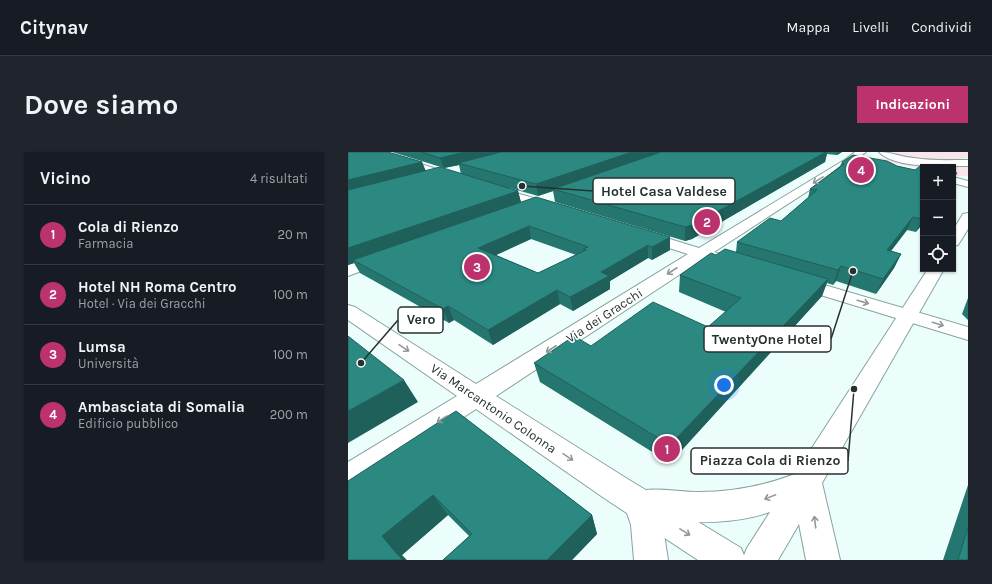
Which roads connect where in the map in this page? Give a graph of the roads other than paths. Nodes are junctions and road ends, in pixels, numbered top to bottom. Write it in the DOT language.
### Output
graph roads {
  1 [pos="377,152"];
  2 [pos="884,152"];
  3 [pos="363,156"];
  4 [pos="853,158"];
  5 [pos="968,163"];
  6 [pos="892,168"];
  7 [pos="461,169"];
  8 [pos="914,172"];
  9 [pos="442,174"];
  10 [pos="423,179"];
  11 [pos="956,181"];
  12 [pos="468,182"];
  13 [pos="968,184"];
  14 [pos="482,186"];
  15 [pos="555,196"];
  16 [pos="538,202"];
  17 [pos="519,209"];
  18 [pos="572,213"];
  19 [pos="968,217"];
  20 [pos="632,232"];
  21 [pos="956,237"];
  22 [pos="400,252"];
  23 [pos="701,253"];
  24 [pos="753,269"];
  25 [pos="348,271"];
  26 [pos="934,272"];
  27 [pos="782,278"];
  28 [pos="348,311"];
  29 [pos="911,311"];
  30 [pos="968,334"];
  31 [pos="478,396"];
  32 [pos="348,478"];
  33 [pos="807,483"];
  34 [pos="640,504"];
  35 [pos="651,560"];
  36 [pos="729,560"];
  37 [pos="759,560"];
  38 [pos="824,560"];
  1 -- 3 [label="street"];
  1 -- 9 [label="street"];
  2 -- 5 [label="street"];
  4 -- 23 [label="street, Via dei Gracchi, one-way"];
  6 -- 8 [label="street"];
  7 -- 9 [label="street"];
  9 -- 10 [label="street"];
  9 -- 12 [label="street"];
  11 -- 13 [label="street"];
  14 -- 16 [label="street"];
  15 -- 16 [label="street"];
  16 -- 17 [label="street"];
  16 -- 18 [label="street"];
  19 -- 21 [label="street"];
  20 -- 23 [label="street"];
  22 -- 25 [label="street"];
  23 -- 24 [label="street"];
  23 -- 31 [label="street, Via dei Gracchi, one-way"];
  26 -- 29 [label="street"];
  27 -- 29 [label="street, one-way"];
  28 -- 31 [label="street, Via Marcantonio Colonna, one-way"];
  29 -- 30 [label="street, one-way"];
  29 -- 33 [label="street"];
  31 -- 32 [label="street, Via dei Gracchi, one-way"];
  31 -- 34 [label="street, Via Marcantonio Colonna, one-way"];
  33 -- 34 [label="street, one-way"];
  33 -- 37 [label="street"];
  38 -- 33 [label="street, one-way"];
  34 -- 35 [label="street"];
  34 -- 36 [label="street, Via Marcantonio Colonna, one-way"];
}
